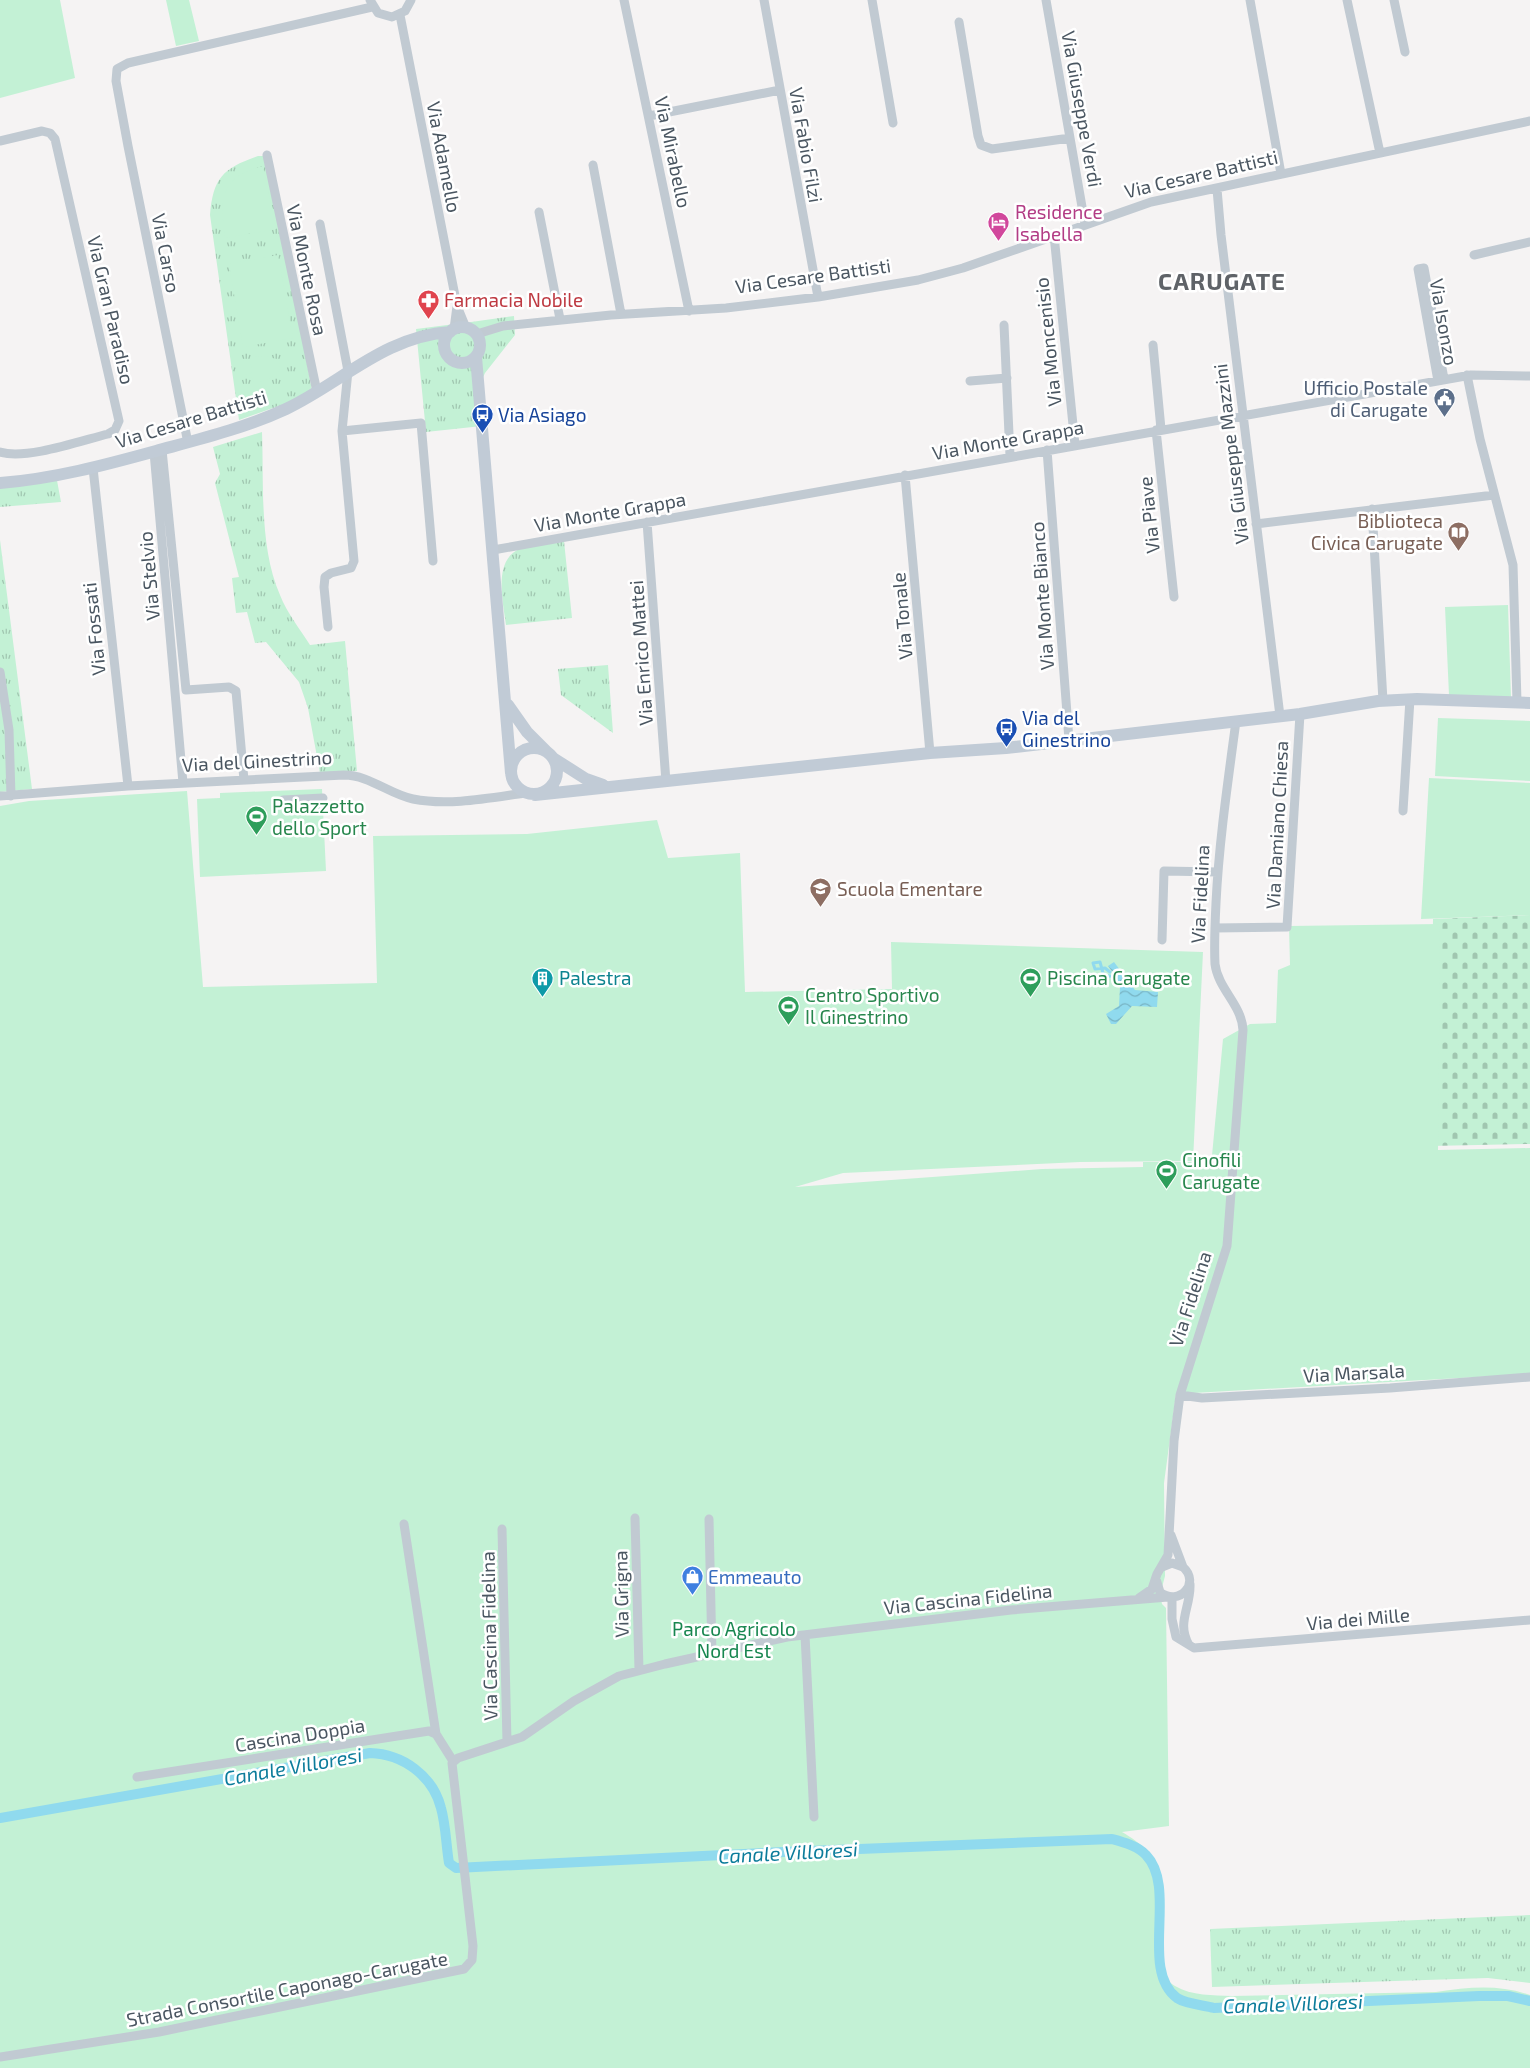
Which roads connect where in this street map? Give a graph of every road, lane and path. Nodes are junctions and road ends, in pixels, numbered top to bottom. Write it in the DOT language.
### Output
graph roads {
  1 [pos="411,0"];
  2 [pos="624,0"];
  3 [pos="764,0"];
  4 [pos="872,0"];
  5 [pos="1046,0"];
  6 [pos="1250,0"];
  7 [pos="1347,0"];
  8 [pos="1394,0"];
  9 [pos="371,4"];
  10 [pos="400,15"];
  11 [pos="959,22"];
  12 [pos="1405,52"];
  13 [pos="780,90"];
  14 [pos="649,116"];
  15 [pos="1530,121"];
  16 [pos="893,123"];
  17 [pos="1070,138"];
  18 [pos="0,141"];
  19 [pos="1380,153"];
  20 [pos="267,155"];
  21 [pos="593,165"];
  22 [pos="1281,174"];
  23 [pos="1217,189"];
  24 [pos="538,212"];
  25 [pos="320,224"];
  26 [pos="1085,224"];
  27 [pos="1054,236"];
  28 [pos="1530,242"];
  29 [pos="1474,255"];
  30 [pos="818,296"];
  31 [pos="689,311"];
  32 [pos="620,314"];
  33 [pos="560,319"];
  34 [pos="1004,325"];
  35 [pos="462,331"];
  36 [pos="1153,345"];
  37 [pos="444,347"];
  38 [pos="379,354"];
  39 [pos="476,357"];
  40 [pos="462,364"];
  41 [pos="348,371"];
  42 [pos="1467,375"];
  43 [pos="1530,376"];
  44 [pos="1007,378"];
  45 [pos="478,380"];
  46 [pos="1441,380"];
  47 [pos="970,381"];
  48 [pos="317,392"];
  49 [pos="1244,414"];
  50 [pos="1158,430"];
  51 [pos="342,432"];
  52 [pos="188,442"];
  53 [pos="1075,445"];
  54 [pos="1047,450"];
  55 [pos="158,451"];
  56 [pos="0,452"];
  57 [pos="1010,456"];
  58 [pos="93,468"];
  59 [pos="906,475"];
  60 [pos="0,484"];
  61 [pos="1494,495"];
  62 [pos="1372,510"];
  63 [pos="647,522"];
  64 [pos="1256,524"];
  65 [pos="493,550"];
  66 [pos="433,561"];
  67 [pos="1174,597"];
  68 [pos="328,627"];
  69 [pos="0,672"];
  70 [pos="186,690"];
  71 [pos="176,698"];
  72 [pos="1410,699"];
  73 [pos="1383,700"];
  74 [pos="507,703"];
  75 [pos="1524,703"];
  76 [pos="1300,714"];
  77 [pos="1280,716"];
  78 [pos="1236,721"];
  79 [pos="1069,740"];
  80 [pos="930,753"];
  81 [pos="550,755"];
  82 [pos="511,773"];
  83 [pos="244,780"];
  84 [pos="666,782"];
  85 [pos="184,784"];
  86 [pos="128,786"];
  87 [pos="613,787"];
  88 [pos="522,792"];
  89 [pos="0,796"];
  90 [pos="11,796"];
  91 [pos="323,798"];
  92 [pos="283,800"];
  93 [pos="1403,811"];
  94 [pos="1218,872"];
  95 [pos="1215,928"];
  96 [pos="1162,940"];
  97 [pos="1530,1377"];
  98 [pos="1180,1395"];
  99 [pos="635,1518"];
  100 [pos="709,1519"];
  101 [pos="404,1524"];
  102 [pos="502,1529"];
  103 [pos="1170,1530"];
  104 [pos="1162,1567"];
  105 [pos="1183,1567"];
  106 [pos="1156,1578"];
  107 [pos="1190,1578"];
  108 [pos="1170,1597"];
  109 [pos="1134,1600"];
  110 [pos="1530,1620"];
  111 [pos="805,1635"];
  112 [pos="1189,1645"];
  113 [pos="712,1654"];
  114 [pos="639,1670"];
  115 [pos="436,1734"];
  116 [pos="507,1742"];
  117 [pos="453,1761"];
  118 [pos="137,1778"];
  119 [pos="814,1817"];
  120 [pos="0,2057"];
  1 -- 10 [label="street"];
  2 -- 14 [label="street, Via Mirabello"];
  3 -- 13 [label="street, Via Fabio Filzi"];
  4 -- 16 [label="street"];
  5 -- 17 [label="street, Via Giuseppe Verdi"];
  6 -- 22 [label="street"];
  7 -- 19 [label="street"];
  8 -- 12 [label="street"];
  9 -- 10 [label="street"];
  9 -- 52 [label="street, Via Carso"];
  10 -- 35 [label="street, Via Adamello"];
  11 -- 17 [label="street"];
  13 -- 14 [label="street"];
  13 -- 30 [label="street, Via Fabio Filzi"];
  14 -- 31 [label="street, Via Mirabello"];
  15 -- 19 [label="street, Via Cesare Battisti"];
  17 -- 26 [label="street, Via Giuseppe Verdi"];
  18 -- 56 [label="street, Via Gran Paradiso"];
  19 -- 22 [label="street, Via Cesare Battisti"];
  20 -- 48 [label="street, Via Monte Rosa"];
  21 -- 32 [label="street"];
  22 -- 23 [label="street, Via Cesare Battisti"];
  23 -- 26 [label="street, Via Cesare Battisti"];
  23 -- 49 [label="street, Via Giuseppe Mazzini"];
  24 -- 33 [label="street"];
  25 -- 41 [label="street"];
  26 -- 27 [label="street, Via Cesare Battisti"];
  27 -- 30 [label="street, Via Cesare Battisti"];
  27 -- 53 [label="street, Via Moncenisio"];
  28 -- 29 [label="street"];
  30 -- 31 [label="street, Via Cesare Battisti"];
  31 -- 32 [label="street, Via Cesare Battisti"];
  32 -- 33 [label="street, Via Cesare Battisti"];
  33 -- 35 [label="street, Via Cesare Battisti"];
  34 -- 44 [label="street"];
  35 -- 37 [label="street"];
  35 -- 38 [label="street, Via Cesare Battisti"];
  35 -- 39 [label="street"];
  36 -- 50 [label="street, Via Piave"];
  37 -- 38 [label="street, Via Cesare Battisti"];
  37 -- 40 [label="street"];
  38 -- 41 [label="street, Via Cesare Battisti"];
  39 -- 40 [label="street"];
  39 -- 45 [label="street"];
  40 -- 45 [label="street"];
  41 -- 48 [label="street, Via Cesare Battisti"];
  41 -- 51 [label="street"];
  42 -- 43 [label="street, Via Monte Grappa"];
  42 -- 46 [label="street, Via Monte Grappa"];
  42 -- 61 [label="street"];
  44 -- 47 [label="street"];
  44 -- 57 [label="street"];
  45 -- 65 [label="street"];
  46 -- 46 [label="street, Via Isonzo"];
  46 -- 49 [label="street, Via Monte Grappa"];
  48 -- 52 [label="street, Via Cesare Battisti"];
  49 -- 50 [label="street, Via Monte Grappa"];
  49 -- 64 [label="street, Via Giuseppe Mazzini"];
  50 -- 53 [label="street, Via Monte Grappa"];
  50 -- 67 [label="street, Via Piave"];
  51 -- 66 [label="street"];
  51 -- 68 [label="street"];
  52 -- 55 [label="street, Via Cesare Battisti"];
  53 -- 54 [label="street, Via Monte Grappa"];
  54 -- 57 [label="street, Via Monte Grappa"];
  54 -- 79 [label="street, Via Monte Bianco"];
  55 -- 58 [label="street, Via Cesare Battisti"];
  55 -- 70 [label="street, Via Stelvio"];
  55 -- 71 [label="street, Via Stelvio"];
  57 -- 59 [label="street, Via Monte Grappa"];
  58 -- 60 [label="street, Via Cesare Battisti"];
  58 -- 86 [label="street, Via Fossati"];
  59 -- 63 [label="street, Via Monte Grappa"];
  59 -- 80 [label="street, Via Tonale"];
  61 -- 62 [label="street"];
  61 -- 75 [label="street"];
  62 -- 64 [label="street"];
  62 -- 73 [label="street"];
  63 -- 65 [label="street, Via Monte Grappa"];
  63 -- 84 [label="street, Via Enrico Mattei"];
  64 -- 77 [label="street, Via Giuseppe Mazzini"];
  65 -- 74 [label="street"];
  69 -- 90 [label="street"];
  70 -- 71 [label="street"];
  70 -- 83 [label="street"];
  71 -- 85 [label="street, Via Stelvio"];
  72 -- 73 [label="street"];
  72 -- 75 [label="street"];
  72 -- 93 [label="street"];
  73 -- 76 [label="street"];
  74 -- 81 [label="street"];
  74 -- 82 [label="street"];
  76 -- 77 [label="street"];
  76 -- 95 [label="street, Via Damiano Chiesa"];
  77 -- 78 [label="street"];
  78 -- 79 [label="street, Via del Ginestrino"];
  78 -- 94 [label="street, Via Fidelina"];
  79 -- 80 [label="street, Via del Ginestrino"];
  80 -- 84 [label="street, Via del Ginestrino"];
  81 -- 82 [label="street"];
  81 -- 87 [label="street, Via del Ginestrino"];
  81 -- 88 [label="street"];
  82 -- 88 [label="street"];
  83 -- 85 [label="street, Via del Ginestrino"];
  83 -- 88 [label="street, Via del Ginestrino"];
  84 -- 87 [label="street, Via del Ginestrino"];
  85 -- 86 [label="street, Via del Ginestrino"];
  86 -- 90 [label="street, Via del Ginestrino"];
  87 -- 88 [label="street, Via del Ginestrino"];
  89 -- 90 [label="street, Via del Ginestrino"];
  91 -- 92 [label="street"];
  94 -- 95 [label="street, Via Fidelina"];
  94 -- 96 [label="street"];
  95 -- 98 [label="street, Via Fidelina"];
  97 -- 98 [label="street, Via Marsala"];
  98 -- 103 [label="street, Via Fidelina"];
  99 -- 114 [label="street, Via Grigna"];
  100 -- 113 [label="street"];
  101 -- 115 [label="street"];
  102 -- 116 [label="street, Via Cascina Fidelina"];
  103 -- 104 [label="street, Via Fidelina"];
  103 -- 105 [label="street, Via Fidelina"];
  104 -- 105 [label="street"];
  104 -- 106 [label="street, Via Fidelina"];
  105 -- 107 [label="street, Via Fidelina"];
  106 -- 108 [label="street"];
  106 -- 109 [label="street"];
  107 -- 108 [label="street"];
  107 -- 112 [label="street"];
  108 -- 109 [label="street, Via Cascina Fidelina"];
  108 -- 112 [label="street"];
  109 -- 111 [label="street, Via Cascina Fidelina"];
  110 -- 112 [label="street, Via dei Mille"];
  111 -- 113 [label="street, Via Cascina Fidelina"];
  111 -- 119 [label="street"];
  113 -- 114 [label="street, Via Cascina Fidelina"];
  114 -- 116 [label="street, Via Cascina Fidelina"];
  115 -- 117 [label="street"];
  115 -- 118 [label="street, Cascina Doppia"];
  116 -- 117 [label="street, Via Cascina Fidelina"];
  117 -- 120 [label="street, Strada Consortile Caponago-Carugate"];
}
